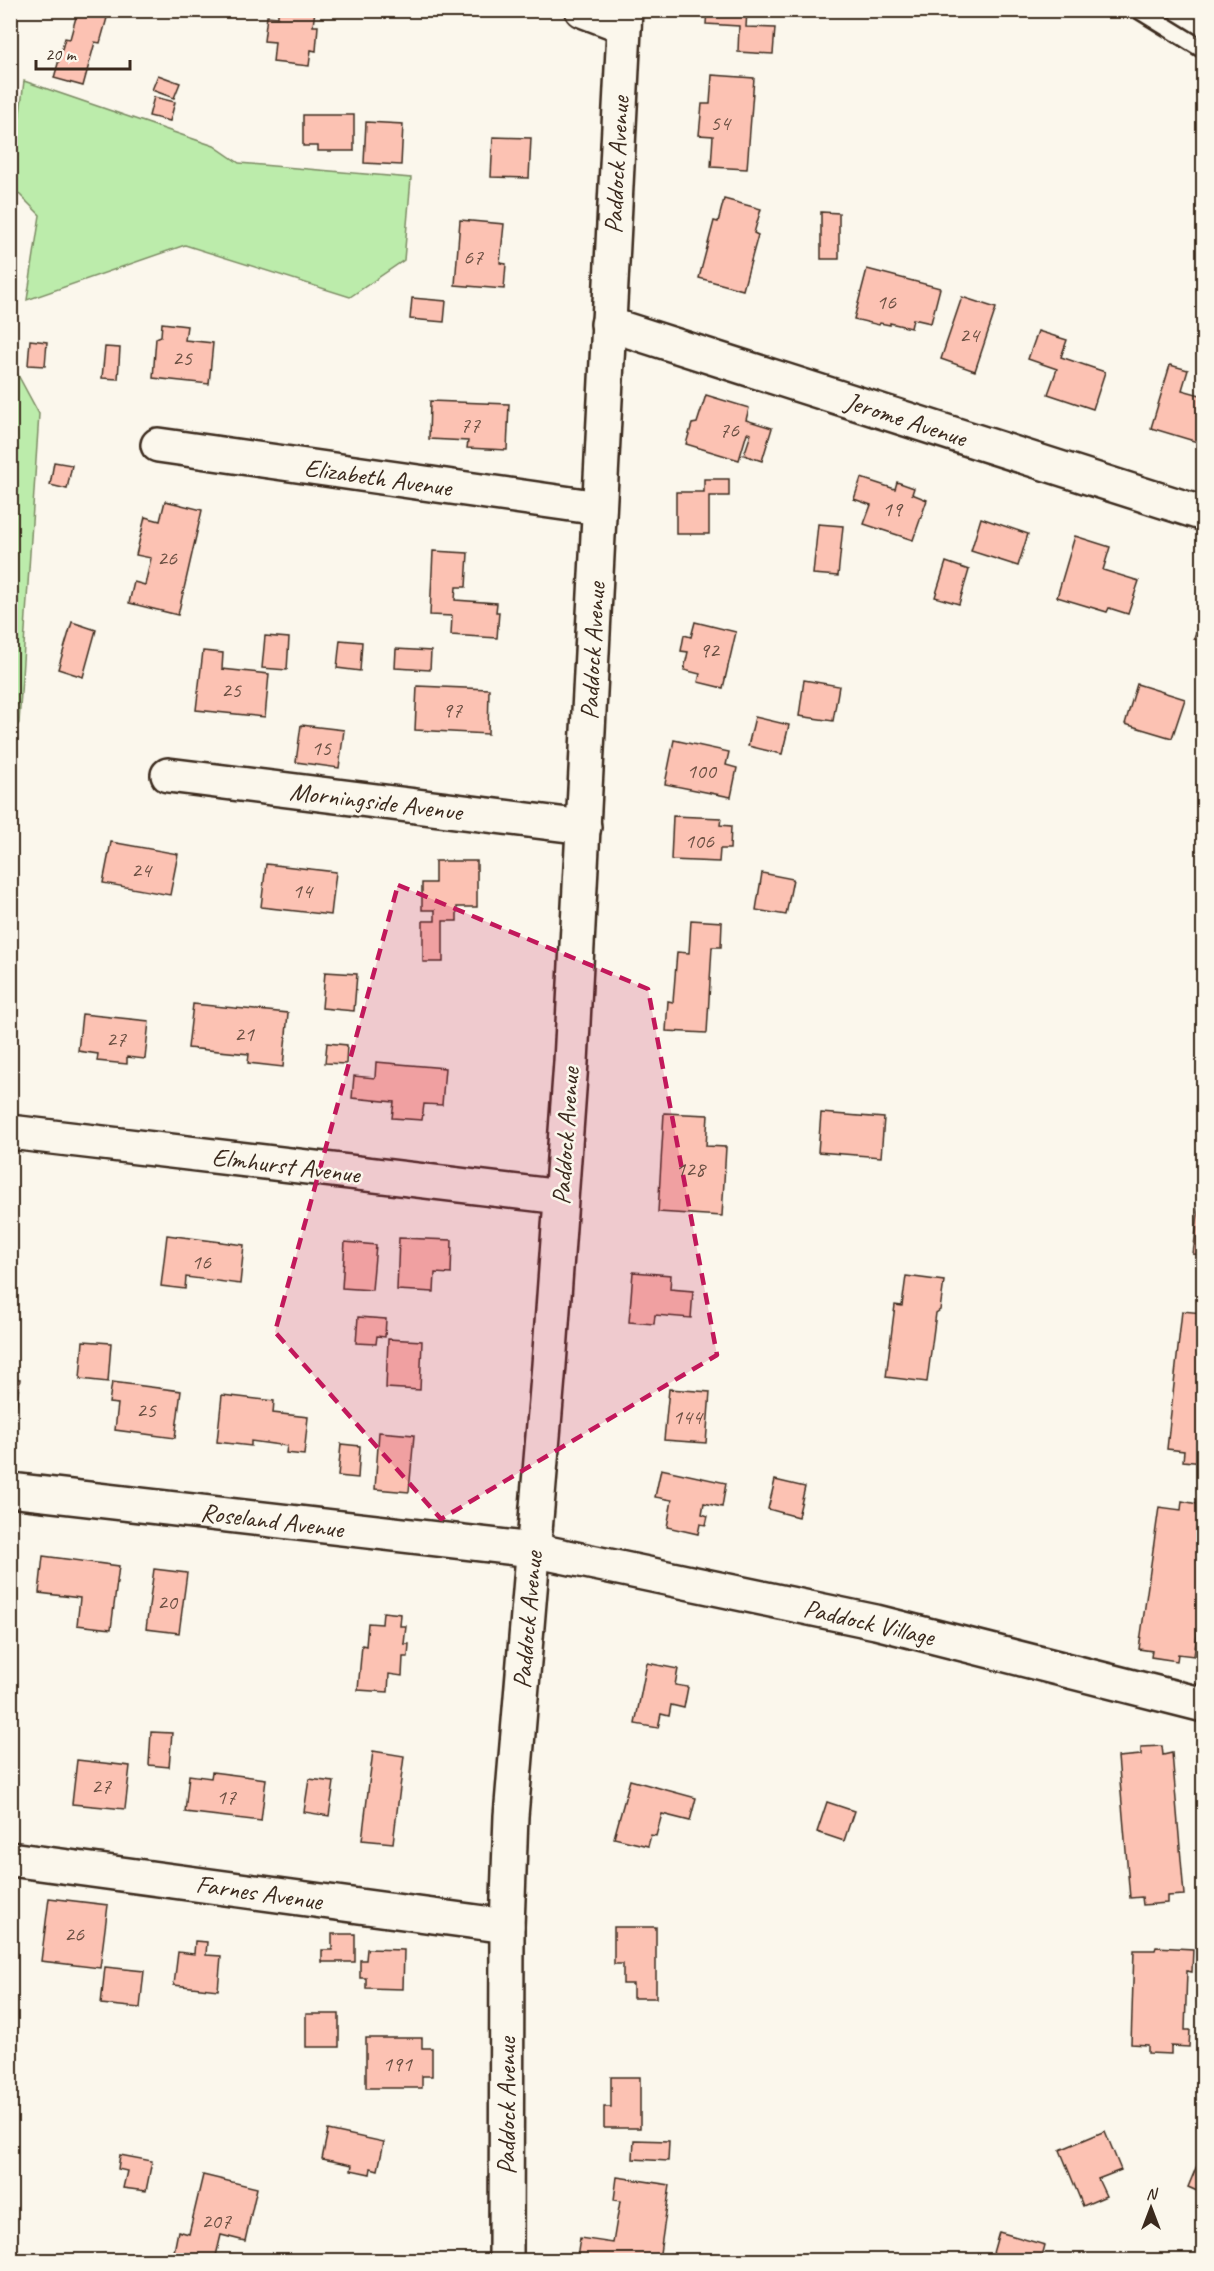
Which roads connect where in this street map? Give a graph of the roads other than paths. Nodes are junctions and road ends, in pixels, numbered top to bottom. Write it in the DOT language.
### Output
graph roads {
  1 [pos="582,10"];
  2 [pos="1139,10"];
  3 [pos="624,18"];
  4 [pos="1203,50"];
  5 [pos="608,324"];
  6 [pos="158,445"];
  7 [pos="599,508"];
  8 [pos="1203,514"];
  9 [pos="168,775"];
  10 [pos="584,827"];
  11 [pos="10,1132"];
  12 [pos="561,1197"];
  13 [pos="10,1490"];
  14 [pos="533,1550"];
  15 [pos="1203,1705"];
  16 [pos="10,1859"];
  17 [pos="507,1926"];
  18 [pos="506,2260"];
  1 -- 3 [label="street"];
  2 -- 4 [label="lane"];
  3 -- 5 [label="street, Paddock Avenue"];
  5 -- 7 [label="street, Paddock Avenue"];
  5 -- 8 [label="street, Jerome Avenue"];
  6 -- 7 [label="street, Elizabeth Avenue"];
  7 -- 10 [label="street, Paddock Avenue"];
  9 -- 10 [label="street, Morningside Avenue"];
  10 -- 12 [label="street, Paddock Avenue"];
  11 -- 12 [label="street, Elmhurst Avenue"];
  12 -- 14 [label="street, Paddock Avenue"];
  13 -- 14 [label="street, Roseland Avenue"];
  14 -- 15 [label="street, Paddock Village"];
  14 -- 17 [label="street, Paddock Avenue"];
  16 -- 17 [label="street, Farnes Avenue"];
  17 -- 18 [label="street, Paddock Avenue"];
}
